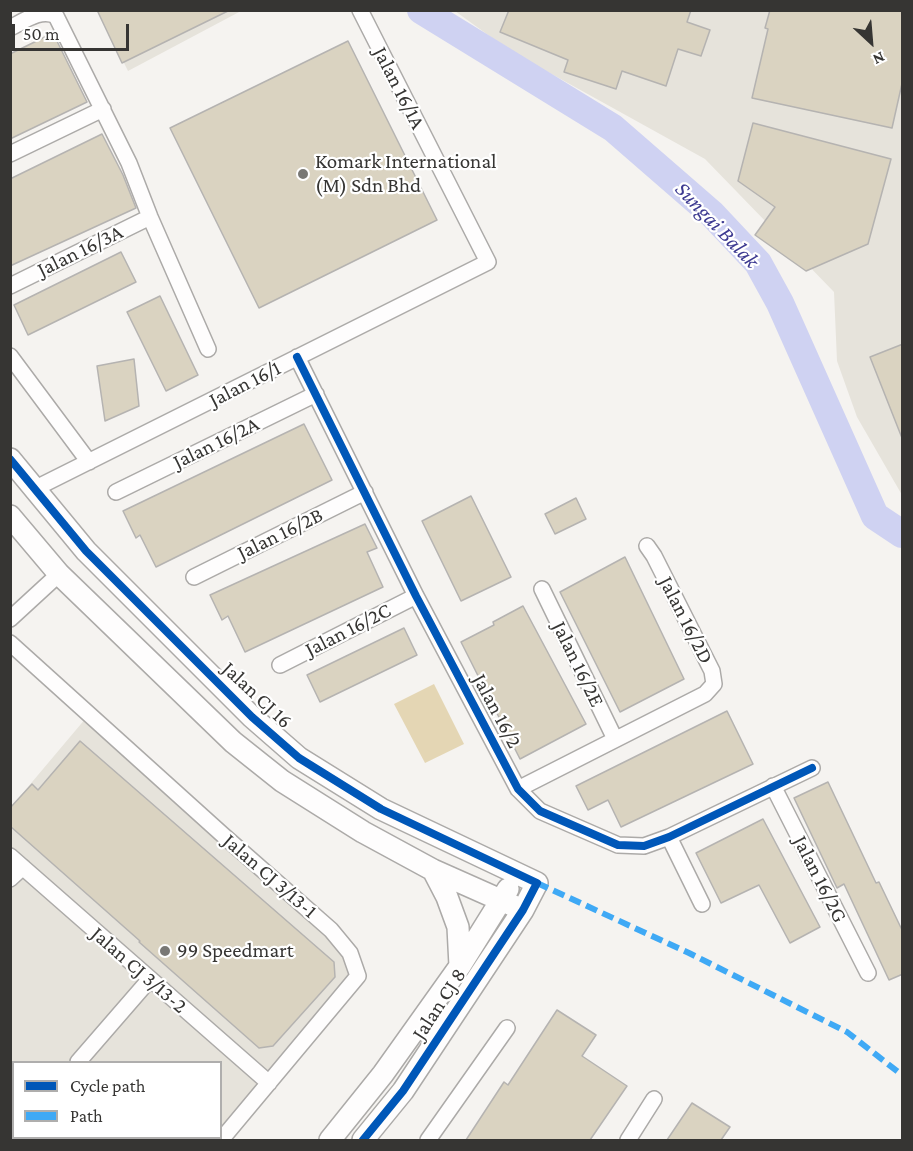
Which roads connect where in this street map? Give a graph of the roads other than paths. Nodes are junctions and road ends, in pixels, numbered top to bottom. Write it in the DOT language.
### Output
graph roads {
  1 [pos="360,10"];
  2 [pos="10,28"];
  3 [pos="103,109"];
  4 [pos="10,154"];
  5 [pos="150,217"];
  6 [pos="488,262"];
  7 [pos="10,286"];
  8 [pos="208,349"];
  9 [pos="10,356"];
  10 [pos="297,357"];
  11 [pos="316,394"];
  12 [pos="10,459"];
  13 [pos="89,462"];
  14 [pos="34,489"];
  15 [pos="116,492"];
  16 [pos="365,492"];
  17 [pos="10,516"];
  18 [pos="647,546"];
  19 [pos="59,574"];
  20 [pos="194,577"];
  21 [pos="542,589"];
  22 [pos="416,596"];
  23 [pos="10,619"];
  24 [pos="10,642"];
  25 [pos="280,665"];
  26 [pos="615,739"];
  27 [pos="812,768"];
  28 [pos="773,786"];
  29 [pos="518,789"];
  30 [pos="669,837"];
  31 [pos="10,856"];
  32 [pos="23,867"];
  33 [pos="434,870"];
  34 [pos="515,873"];
  35 [pos="10,879"];
  36 [pos="537,883"];
  37 [pos="502,899"];
  38 [pos="702,904"];
  39 [pos="523,910"];
  40 [pos="460,966"];
  41 [pos="868,973"];
  42 [pos="150,979"];
  43 [pos="507,1028"];
  44 [pos="79,1061"];
  45 [pos="269,1083"];
  46 [pos="654,1100"];
  47 [pos="222,1139"];
  48 [pos="330,1140"];
  49 [pos="363,1140"];
  50 [pos="428,1140"];
  51 [pos="628,1140"];
  1 -- 6 [label="street, Jalan 16/1A"];
  2 -- 3 [label="street"];
  3 -- 4 [label="street"];
  3 -- 5 [label="street"];
  5 -- 7 [label="street, Jalan 16/3A"];
  5 -- 8 [label="street"];
  6 -- 10 [label="street, Jalan 16/1"];
  9 -- 13 [label="street"];
  10 -- 11 [label="street, Jalan 16/2"];
  10 -- 13 [label="street, Jalan 16/1"];
  11 -- 15 [label="street, Jalan 16/2A"];
  11 -- 16 [label="street, Jalan 16/2"];
  12 -- 14 [label="street, Jalan CJ 16"];
  13 -- 14 [label="street, Jalan 16/1"];
  14 -- 34 [label="street, Jalan CJ 16"];
  16 -- 20 [label="street, Jalan 16/2B"];
  16 -- 22 [label="street, Jalan 16/2"];
  17 -- 19 [label="street"];
  18 -- 26 [label="street, Jalan 16/2D"];
  19 -- 23 [label="street"];
  19 -- 33 [label="street"];
  21 -- 26 [label="street, Jalan 16/2E"];
  22 -- 25 [label="street, Jalan 16/2C"];
  22 -- 29 [label="street, Jalan 16/2"];
  24 -- 45 [label="street, Jalan CJ 3/13-1"];
  26 -- 29 [label="street"];
  27 -- 28 [label="street, Jalan 16/2"];
  28 -- 30 [label="street, Jalan 16/2"];
  28 -- 41 [label="street, Jalan 16/2G"];
  29 -- 30 [label="street, Jalan 16/2"];
  30 -- 38 [label="street"];
  31 -- 32 [label="street, Jalan CJ 3/13-2"];
  32 -- 35 [label="street"];
  32 -- 42 [label="street, Jalan CJ 3/13-2"];
  33 -- 37 [label="street"];
  33 -- 40 [label="street"];
  34 -- 36 [label="street, Jalan CJ 16"];
  34 -- 37 [label="street, Jalan CJ 8"];
  36 -- 39 [label="street, Jalan CJ 8"];
  37 -- 39 [label="street"];
  37 -- 40 [label="street, Jalan CJ 8"];
  39 -- 49 [label="street, Jalan CJ 8"];
  40 -- 48 [label="street, Jalan CJ 8"];
  42 -- 44 [label="street"];
  42 -- 45 [label="street, Jalan CJ 3/13-2"];
  43 -- 50 [label="street"];
  45 -- 47 [label="street, Jalan CJ 3/13-1"];
  46 -- 51 [label="street"];
}
